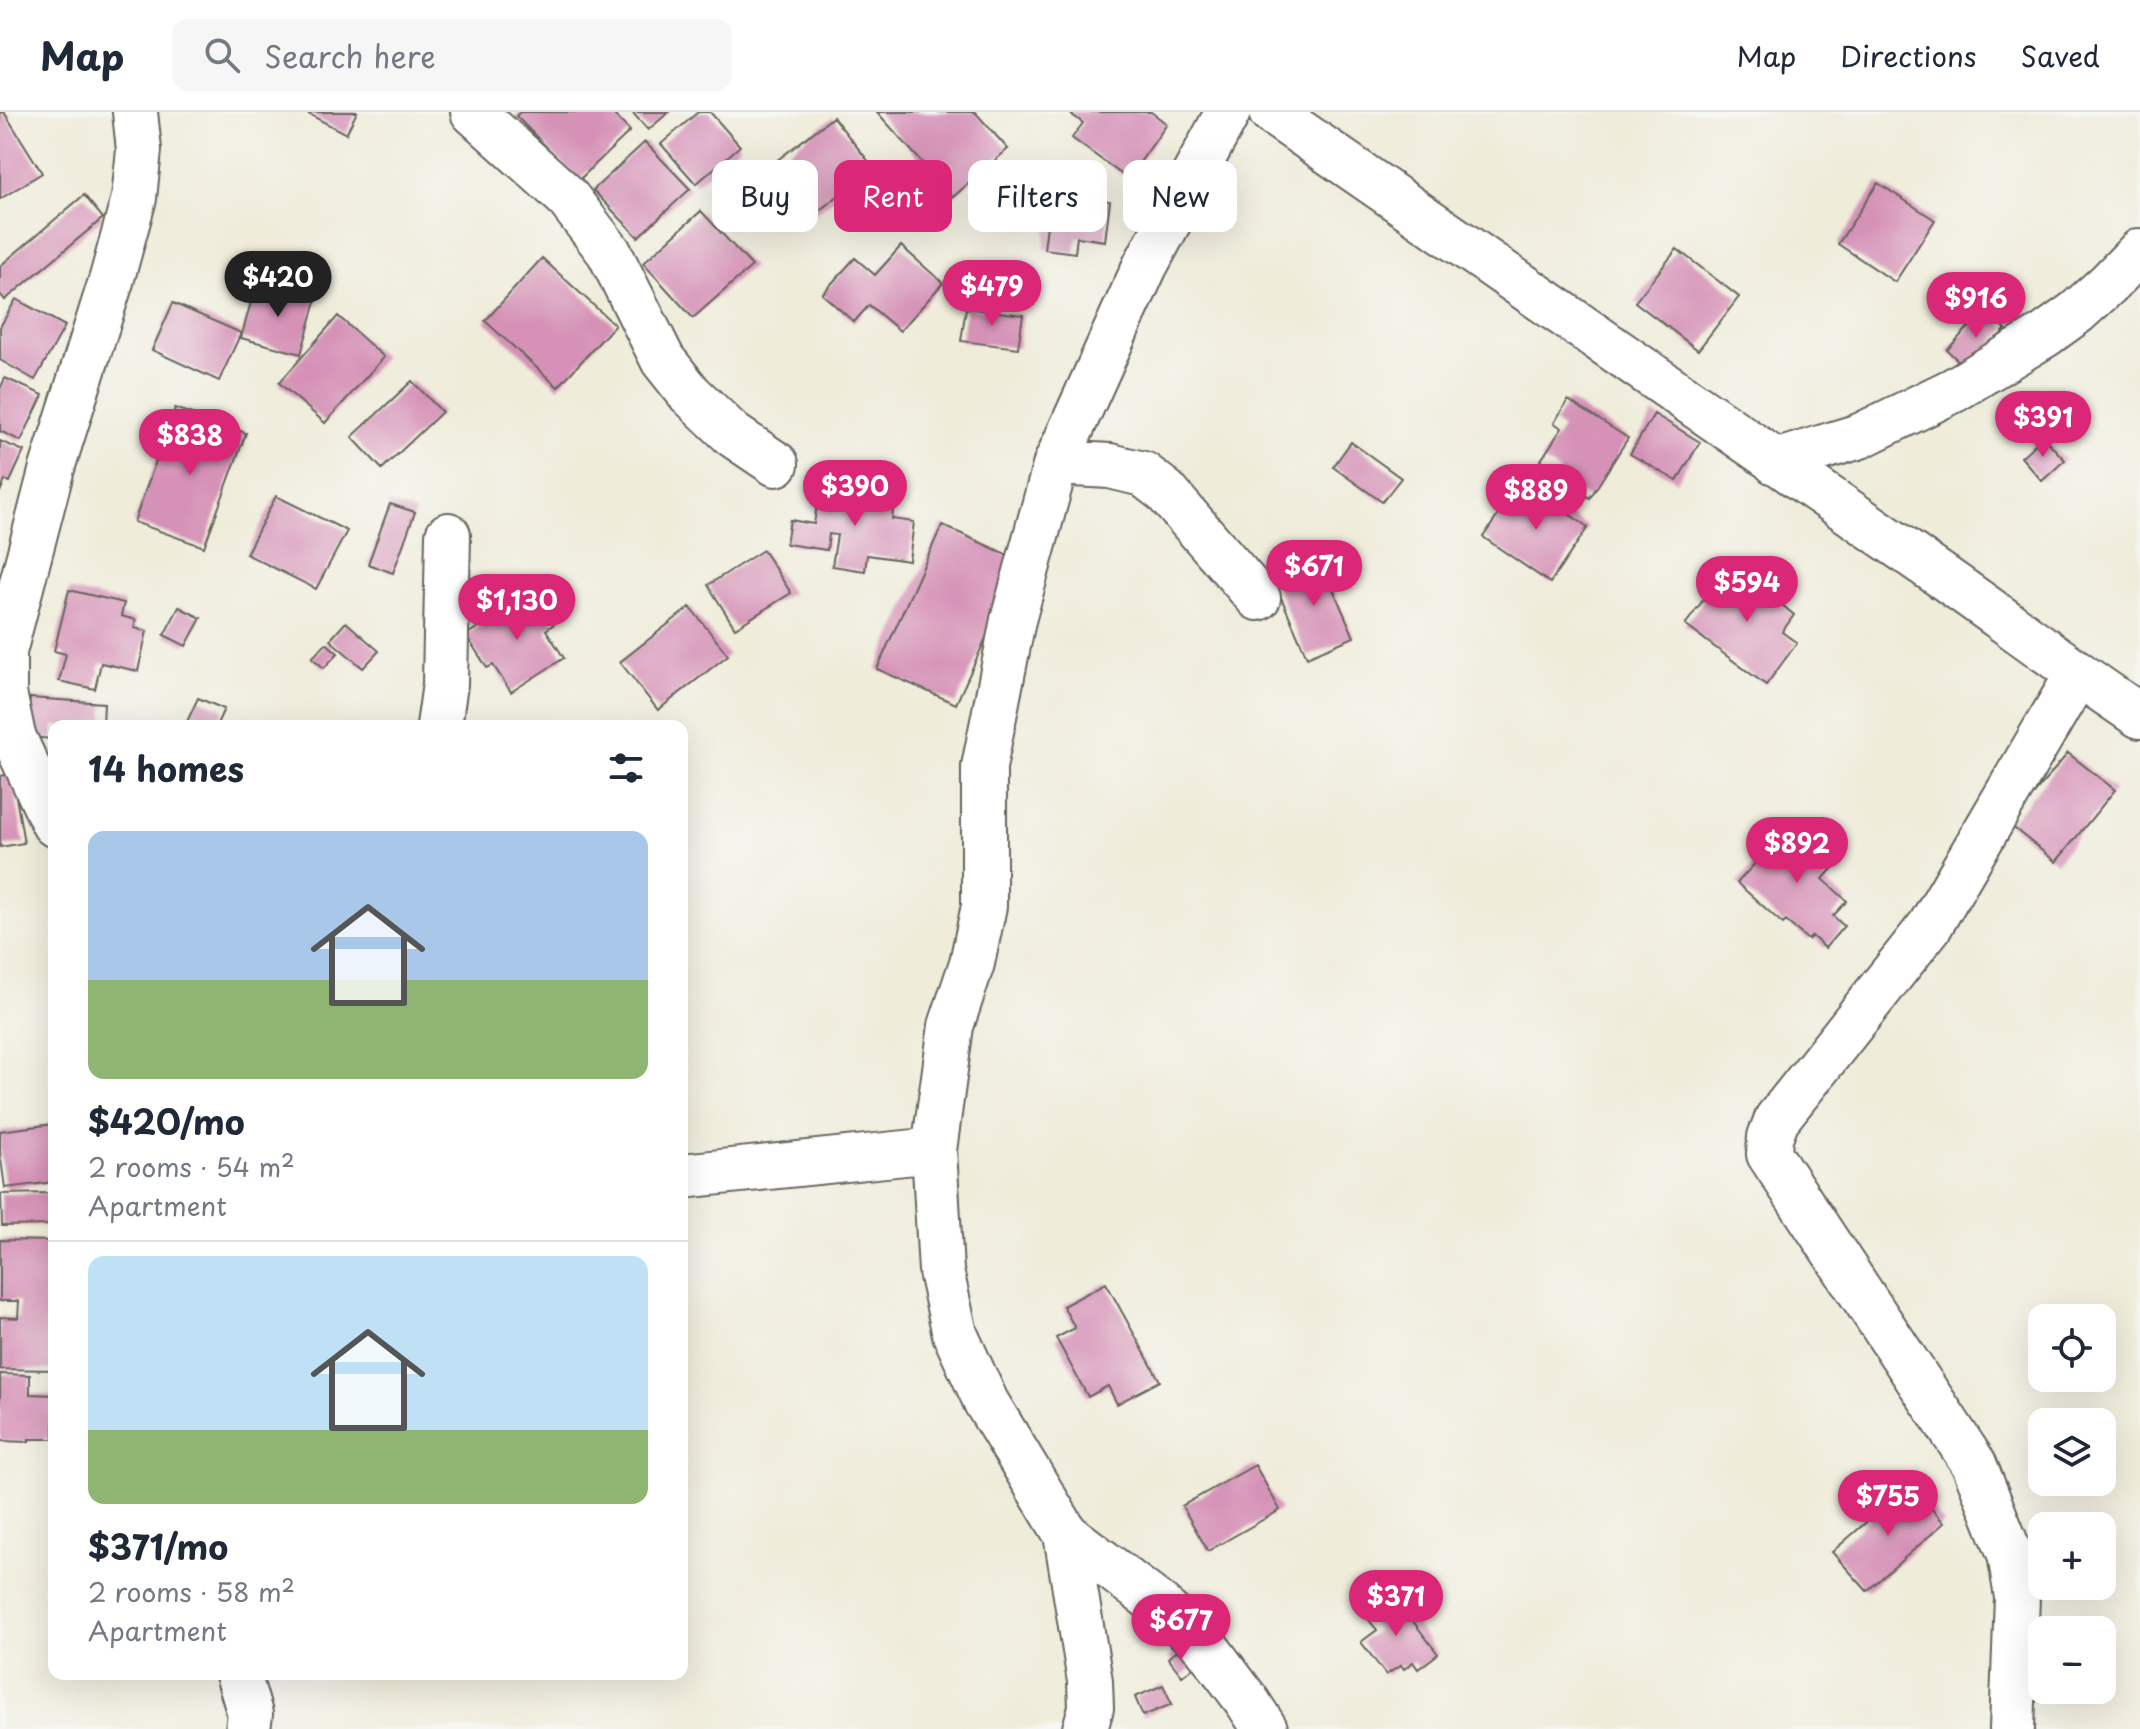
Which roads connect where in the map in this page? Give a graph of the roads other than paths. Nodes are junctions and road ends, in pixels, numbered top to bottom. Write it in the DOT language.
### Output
graph roads {
  1 [pos="135,112"];
  2 [pos="473,112"];
  3 [pos="1228,112"];
  4 [pos="1271,112"];
  5 [pos="2140,251"];
  6 [pos="1775,462"];
  7 [pos="1056,463"];
  8 [pos="776,464"];
  9 [pos="448,535"];
  10 [pos="1258,598"];
  11 [pos="2077,675"];
  12 [pos="2140,716"];
  13 [pos="440,720"];
  14 [pos="48,811"];
  15 [pos="934,1150"];
  16 [pos="688,1175"];
  17 [pos="1066,1534"];
  18 [pos="240,1680"];
  19 [pos="248,1729"];
  20 [pos="1085,1729"];
  21 [pos="1265,1729"];
  22 [pos="2012,1729"];
  1 -- 14 [label="street"];
  2 -- 8 [label="street"];
  3 -- 7 [label="street"];
  4 -- 6 [label="street"];
  5 -- 6 [label="street"];
  6 -- 11 [label="street"];
  7 -- 10 [label="street"];
  7 -- 15 [label="street"];
  9 -- 13 [label="street"];
  11 -- 12 [label="street"];
  11 -- 22 [label="street"];
  15 -- 16 [label="street"];
  15 -- 17 [label="street"];
  17 -- 20 [label="street"];
  17 -- 21 [label="street"];
  18 -- 19 [label="street"];
}
